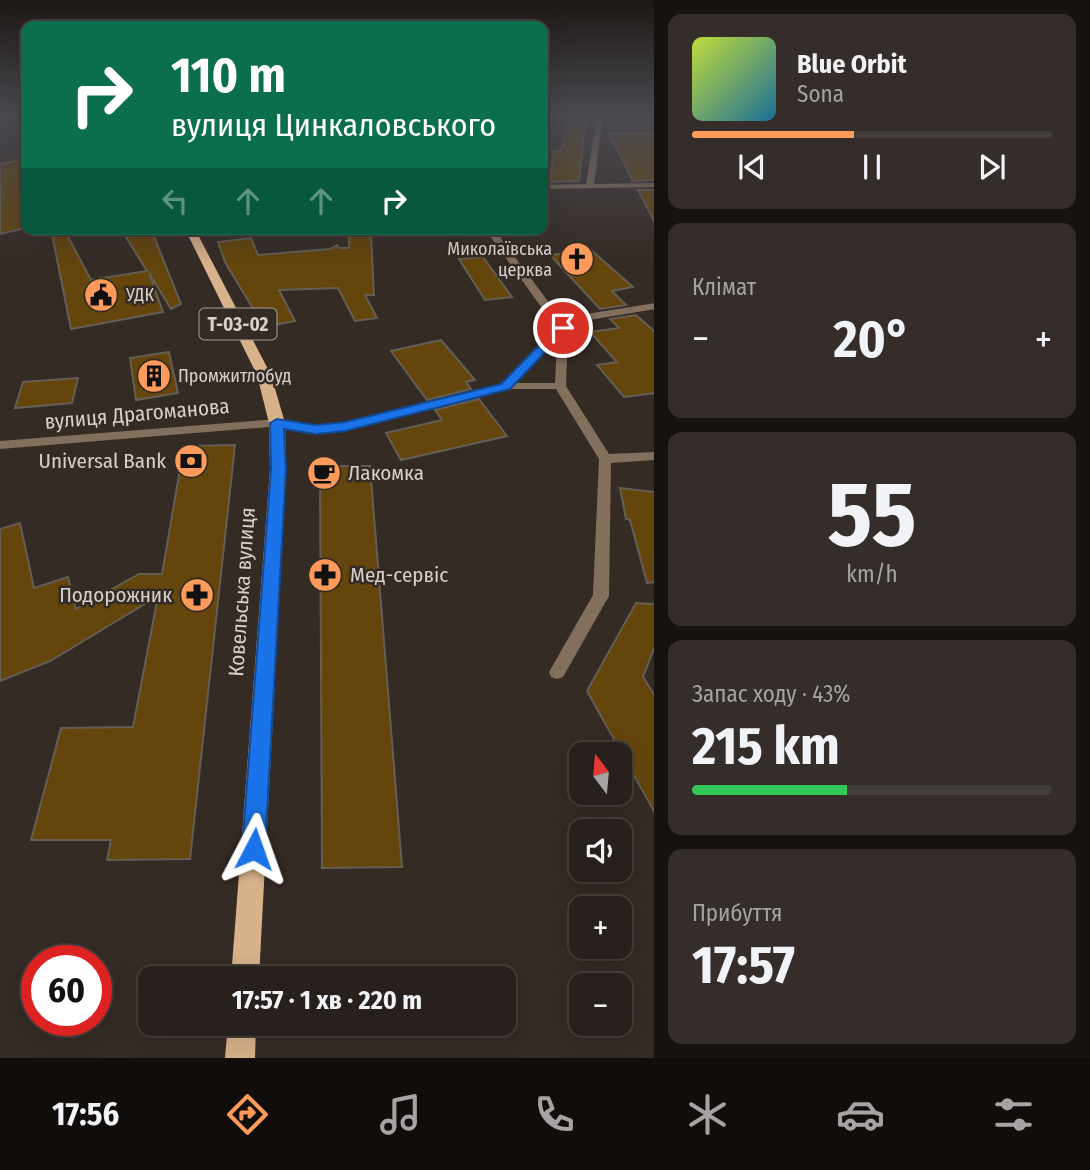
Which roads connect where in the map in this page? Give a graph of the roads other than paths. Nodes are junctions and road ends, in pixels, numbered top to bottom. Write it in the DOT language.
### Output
graph roads {
  1 [pos="593,164"];
  2 [pos="654,185"];
  3 [pos="590,186"];
  4 [pos="548,187"];
  5 [pos="193,235"];
  6 [pos="493,235"];
  7 [pos="654,306"];
  8 [pos="563,328"];
  9 [pos="505,386"];
  10 [pos="560,386"];
  11 [pos="277,423"];
  12 [pos="0,445"];
  13 [pos="654,456"];
  14 [pos="605,459"];
  15 [pos="557,672"];
  16 [pos="246,966"];
  17 [pos="241,1036"];
  18 [pos="240,1058"];
  1 -- 3 [label="street"];
  2 -- 3 [label="street"];
  3 -- 4 [label="street"];
  5 -- 11 [label="main road, Ковельська вулиця / Т-03-02"];
  6 -- 8 [label="street"];
  7 -- 8 [label="street"];
  8 -- 9 [label="street"];
  8 -- 10 [label="street"];
  9 -- 10 [label="street, вулиця Драгоманова"];
  9 -- 11 [label="street, вулиця Драгоманова"];
  10 -- 14 [label="street"];
  11 -- 12 [label="street, вулиця Драгоманова"];
  11 -- 16 [label="main road, Ковельська вулиця / Т-03-02"];
  13 -- 14 [label="street"];
  14 -- 15 [label="street"];
  17 -- 18 [label="main road"];
}
